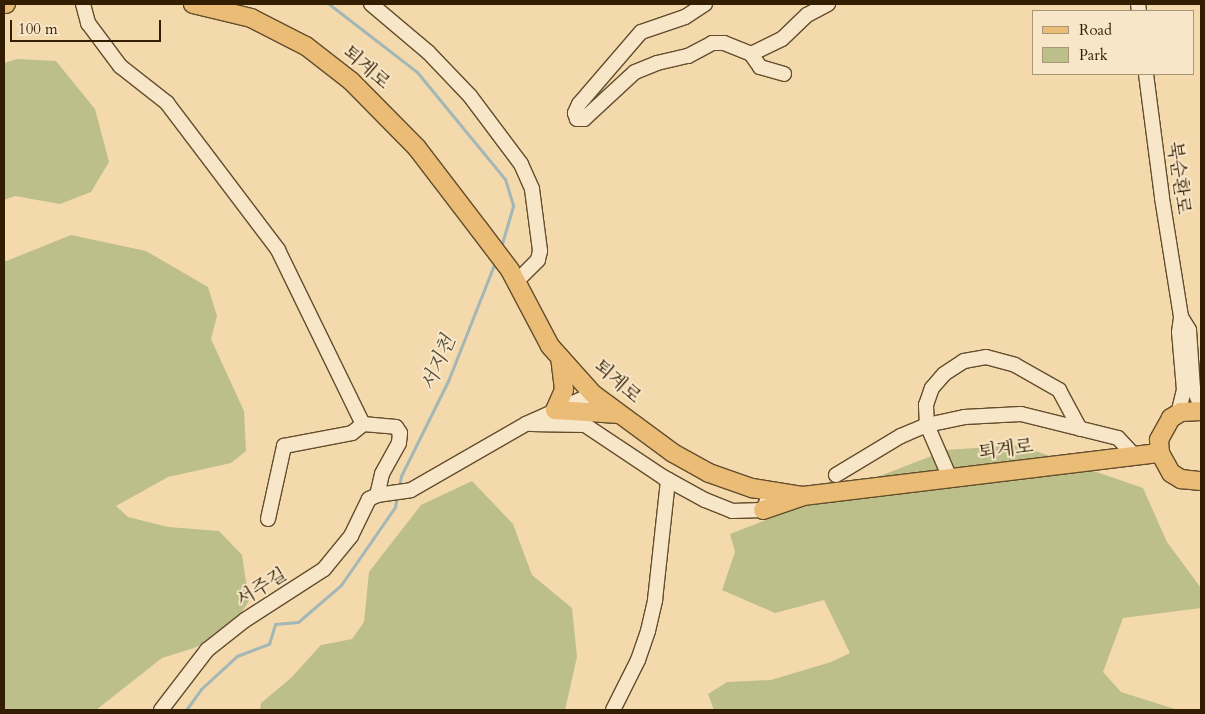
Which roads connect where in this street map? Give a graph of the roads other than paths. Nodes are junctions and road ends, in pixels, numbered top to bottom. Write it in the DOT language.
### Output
graph roads {
  1 [pos="83,4"];
  2 [pos="193,4"];
  3 [pos="371,4"];
  4 [pos="705,4"];
  5 [pos="828,4"];
  6 [pos="751,54"];
  7 [pos="784,74"];
  8 [pos="1146,75"];
  9 [pos="513,276"];
  10 [pos="1181,316"];
  11 [pos="560,357"];
  12 [pos="593,394"];
  13 [pos="1201,406"];
  14 [pos="555,410"];
  15 [pos="1201,411"];
  16 [pos="620,414"];
  17 [pos="1178,414"];
  18 [pos="363,424"];
  19 [pos="526,424"];
  20 [pos="927,425"];
  21 [pos="1080,429"];
  22 [pos="1160,453"];
  23 [pos="1134,456"];
  24 [pos="836,475"];
  25 [pos="950,478"];
  26 [pos="668,480"];
  27 [pos="1198,484"];
  28 [pos="771,491"];
  29 [pos="379,494"];
  30 [pos="803,496"];
  31 [pos="763,510"];
  32 [pos="268,519"];
  33 [pos="161,710"];
  34 [pos="613,710"];
  1 -- 18 [label="street"];
  2 -- 9 [label="main road, 퇴계로"];
  3 -- 9 [label="street"];
  4 -- 6 [label="street"];
  5 -- 6 [label="street"];
  6 -- 7 [label="street"];
  8 -- 10 [label="street, 북순환로"];
  9 -- 11 [label="main road, 퇴계로"];
  10 -- 13 [label="street, 북순환로"];
  10 -- 17 [label="street, 북순환로"];
  11 -- 12 [label="main road, 퇴계로"];
  11 -- 14 [label="main road"];
  12 -- 14 [label="street"];
  12 -- 16 [label="main road, 퇴계로"];
  14 -- 16 [label="main road"];
  14 -- 19 [label="street"];
  15 -- 17 [label="main road"];
  16 -- 28 [label="main road, 퇴계로"];
  17 -- 22 [label="main road"];
  18 -- 29 [label="street"];
  18 -- 32 [label="street"];
  19 -- 26 [label="street"];
  19 -- 29 [label="street"];
  20 -- 21 [label="street"];
  20 -- 21 [label="street"];
  20 -- 24 [label="street"];
  20 -- 25 [label="street"];
  21 -- 23 [label="street"];
  22 -- 23 [label="main road, 퇴계로"];
  22 -- 27 [label="main road"];
  23 -- 25 [label="main road, 퇴계로"];
  25 -- 30 [label="main road, 퇴계로"];
  26 -- 31 [label="street"];
  26 -- 34 [label="street"];
  28 -- 30 [label="main road, 퇴계로"];
  28 -- 31 [label="street"];
  29 -- 33 [label="street, 서주길"];
  30 -- 31 [label="main road"];
}
